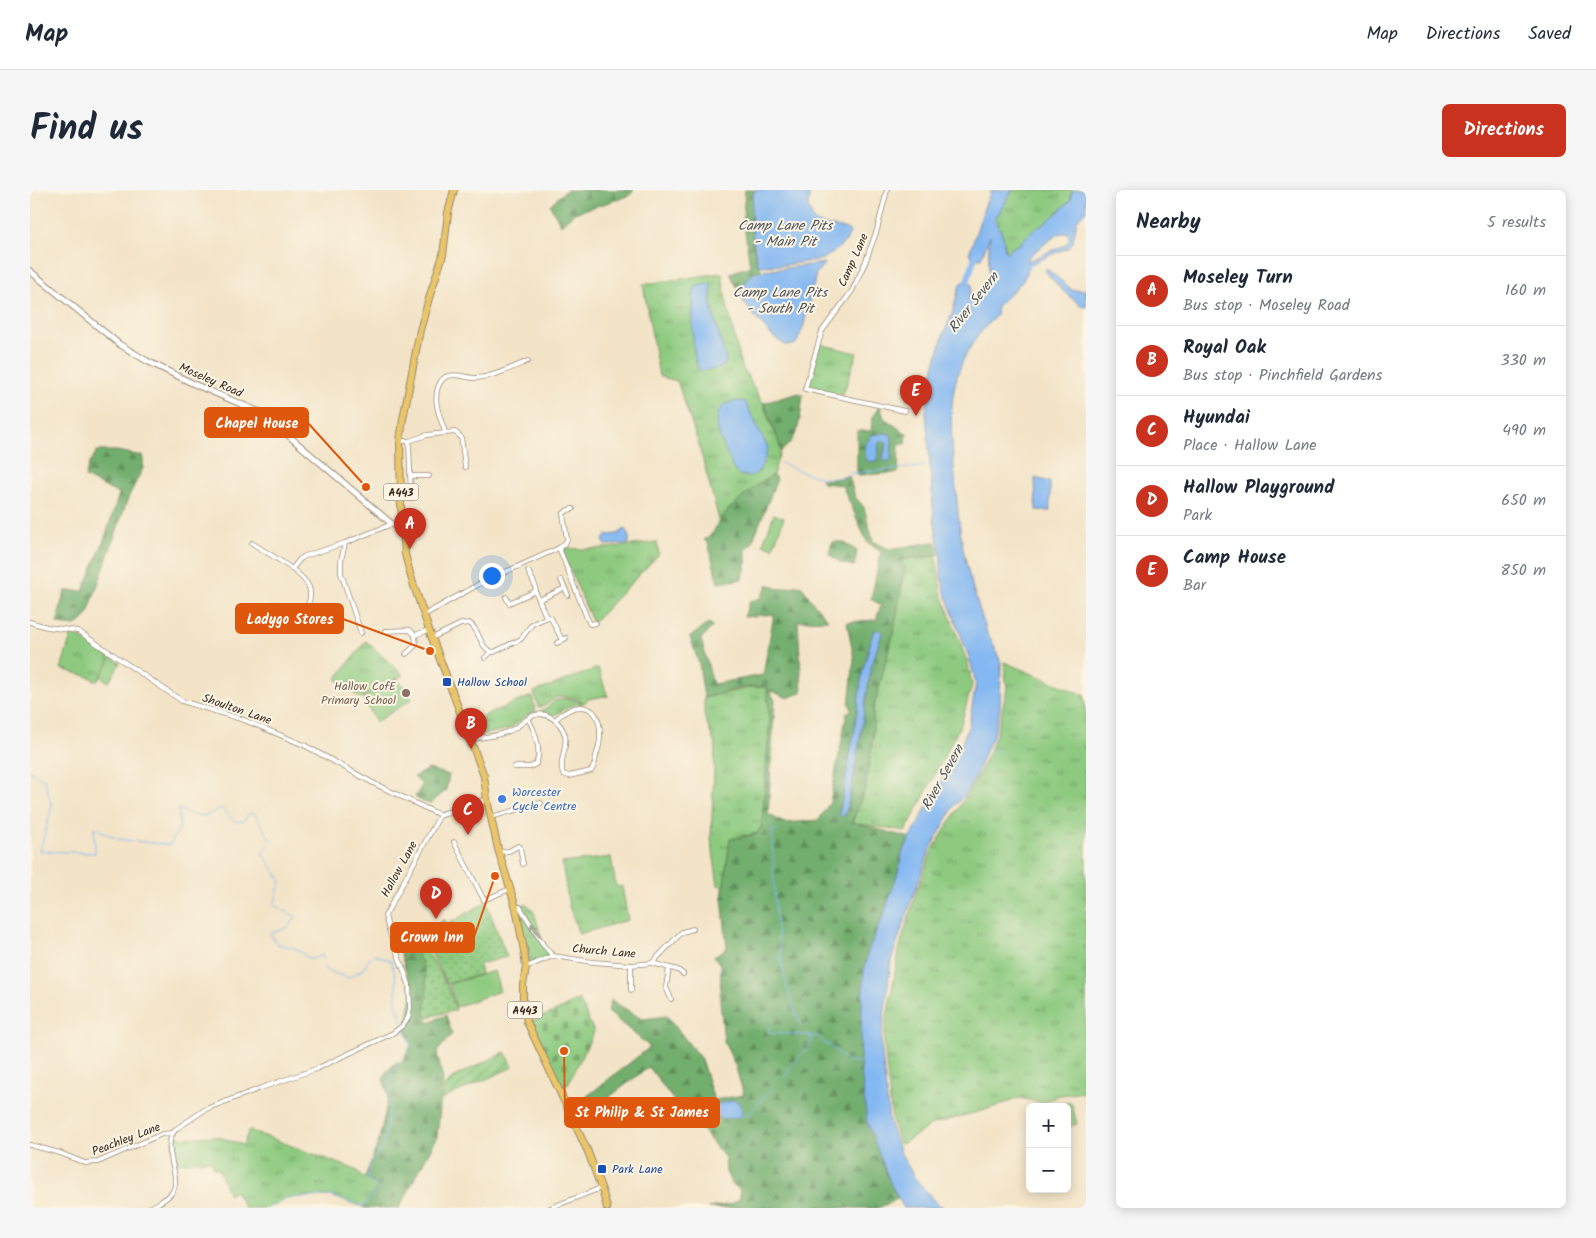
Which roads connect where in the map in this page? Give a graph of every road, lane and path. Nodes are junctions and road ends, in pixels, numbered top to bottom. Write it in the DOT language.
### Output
graph roads {
  1 [pos="454,190"];
  2 [pos="886,190"];
  3 [pos="30,271"];
  4 [pos="528,361"];
  5 [pos="904,410"];
  6 [pos="445,432"];
  7 [pos="400,441"];
  8 [pos="409,441"];
  9 [pos="465,467"];
  10 [pos="410,476"];
  11 [pos="429,476"];
  12 [pos="411,498"];
  13 [pos="573,509"];
  14 [pos="392,524"];
  15 [pos="403,530"];
  16 [pos="345,543"];
  17 [pos="252,545"];
  18 [pos="559,548"];
  19 [pos="292,569"];
  20 [pos="528,572"];
  21 [pos="561,580"];
  22 [pos="565,588"];
  23 [pos="536,591"];
  24 [pos="568,595"];
  25 [pos="506,598"];
  26 [pos="539,600"];
  27 [pos="305,607"];
  28 [pos="424,615"];
  29 [pos="546,617"];
  30 [pos="30,622"];
  31 [pos="596,623"];
  32 [pos="428,630"];
  33 [pos="385,631"];
  34 [pos="361,632"];
  35 [pos="415,635"];
  36 [pos="432,638"];
  37 [pos="557,643"];
  38 [pos="491,652"];
  39 [pos="406,654"];
  40 [pos="485,658"];
  41 [pos="528,719"];
  42 [pos="555,720"];
  43 [pos="471,740"];
  44 [pos="514,767"];
  45 [pos="487,800"];
  46 [pos="541,803"];
  47 [pos="440,815"];
  48 [pos="491,817"];
  49 [pos="454,842"];
  50 [pos="499,852"];
  51 [pos="523,864"];
  52 [pos="510,889"];
  53 [pos="516,908"];
  54 [pos="693,929"];
  55 [pos="554,956"];
  56 [pos="652,963"];
  57 [pos="632,965"];
  58 [pos="526,967"];
  59 [pos="669,968"];
  60 [pos="683,974"];
  61 [pos="632,990"];
  62 [pos="671,999"];
  63 [pos="173,1133"];
  64 [pos="30,1145"];
  65 [pos="602,1188"];
  66 [pos="150,1208"];
  67 [pos="550,1208"];
  68 [pos="607,1208"];
  1 -- 7 [label="main road, A443"];
  2 -- 5 [label="street, Camp Lane"];
  3 -- 14 [label="street, Moseley Road"];
  4 -- 6 [label="street"];
  6 -- 8 [label="street"];
  6 -- 9 [label="street"];
  7 -- 8 [label="street"];
  7 -- 15 [label="main road, A443"];
  8 -- 10 [label="street"];
  10 -- 11 [label="street"];
  10 -- 12 [label="street"];
  13 -- 18 [label="street"];
  14 -- 15 [label="street, Moseley Road"];
  14 -- 16 [label="street"];
  15 -- 28 [label="main road, A443"];
  16 -- 19 [label="street"];
  16 -- 34 [label="street"];
  17 -- 19 [label="street"];
  18 -- 28 [label="street"];
  18 -- 31 [label="street"];
  19 -- 27 [label="street"];
  20 -- 23 [label="street"];
  21 -- 22 [label="street"];
  22 -- 24 [label="street"];
  22 -- 26 [label="street"];
  23 -- 25 [label="street"];
  23 -- 26 [label="street"];
  26 -- 29 [label="street"];
  28 -- 32 [label="main road, A443"];
  29 -- 37 [label="street"];
  29 -- 38 [label="street"];
  30 -- 47 [label="street, Shoulton Lane"];
  32 -- 35 [label="street"];
  32 -- 36 [label="main road, A443"];
  33 -- 35 [label="street"];
  35 -- 39 [label="street"];
  36 -- 38 [label="street"];
  36 -- 43 [label="main road, A443"];
  38 -- 40 [label="street"];
  41 -- 42 [label="street"];
  41 -- 43 [label="street"];
  41 -- 44 [label="street"];
  42 -- 42 [label="street"];
  43 -- 45 [label="main road, A443"];
  45 -- 47 [label="street"];
  45 -- 48 [label="main road, A443"];
  46 -- 48 [label="street"];
  47 -- 63 [label="street, Hallow Lane"];
  48 -- 50 [label="main road, A443"];
  49 -- 52 [label="street"];
  50 -- 51 [label="street"];
  50 -- 52 [label="main road, A443"];
  52 -- 53 [label="main road, A443"];
  55 -- 53 [label="street, Church Lane, one-way"];
  53 -- 58 [label="main road, A443"];
  54 -- 56 [label="street, Church Lane"];
  55 -- 57 [label="street, Church Lane"];
  55 -- 58 [label="street, Church Lane"];
  56 -- 57 [label="street, Church Lane"];
  56 -- 59 [label="street, Church Lane"];
  57 -- 61 [label="street"];
  58 -- 65 [label="main road, A443"];
  59 -- 60 [label="street, Church Lane"];
  59 -- 62 [label="street"];
  63 -- 64 [label="street, Peachley Lane"];
  63 -- 66 [label="street"];
  65 -- 67 [label="street"];
  65 -- 68 [label="main road, A443"];
}
